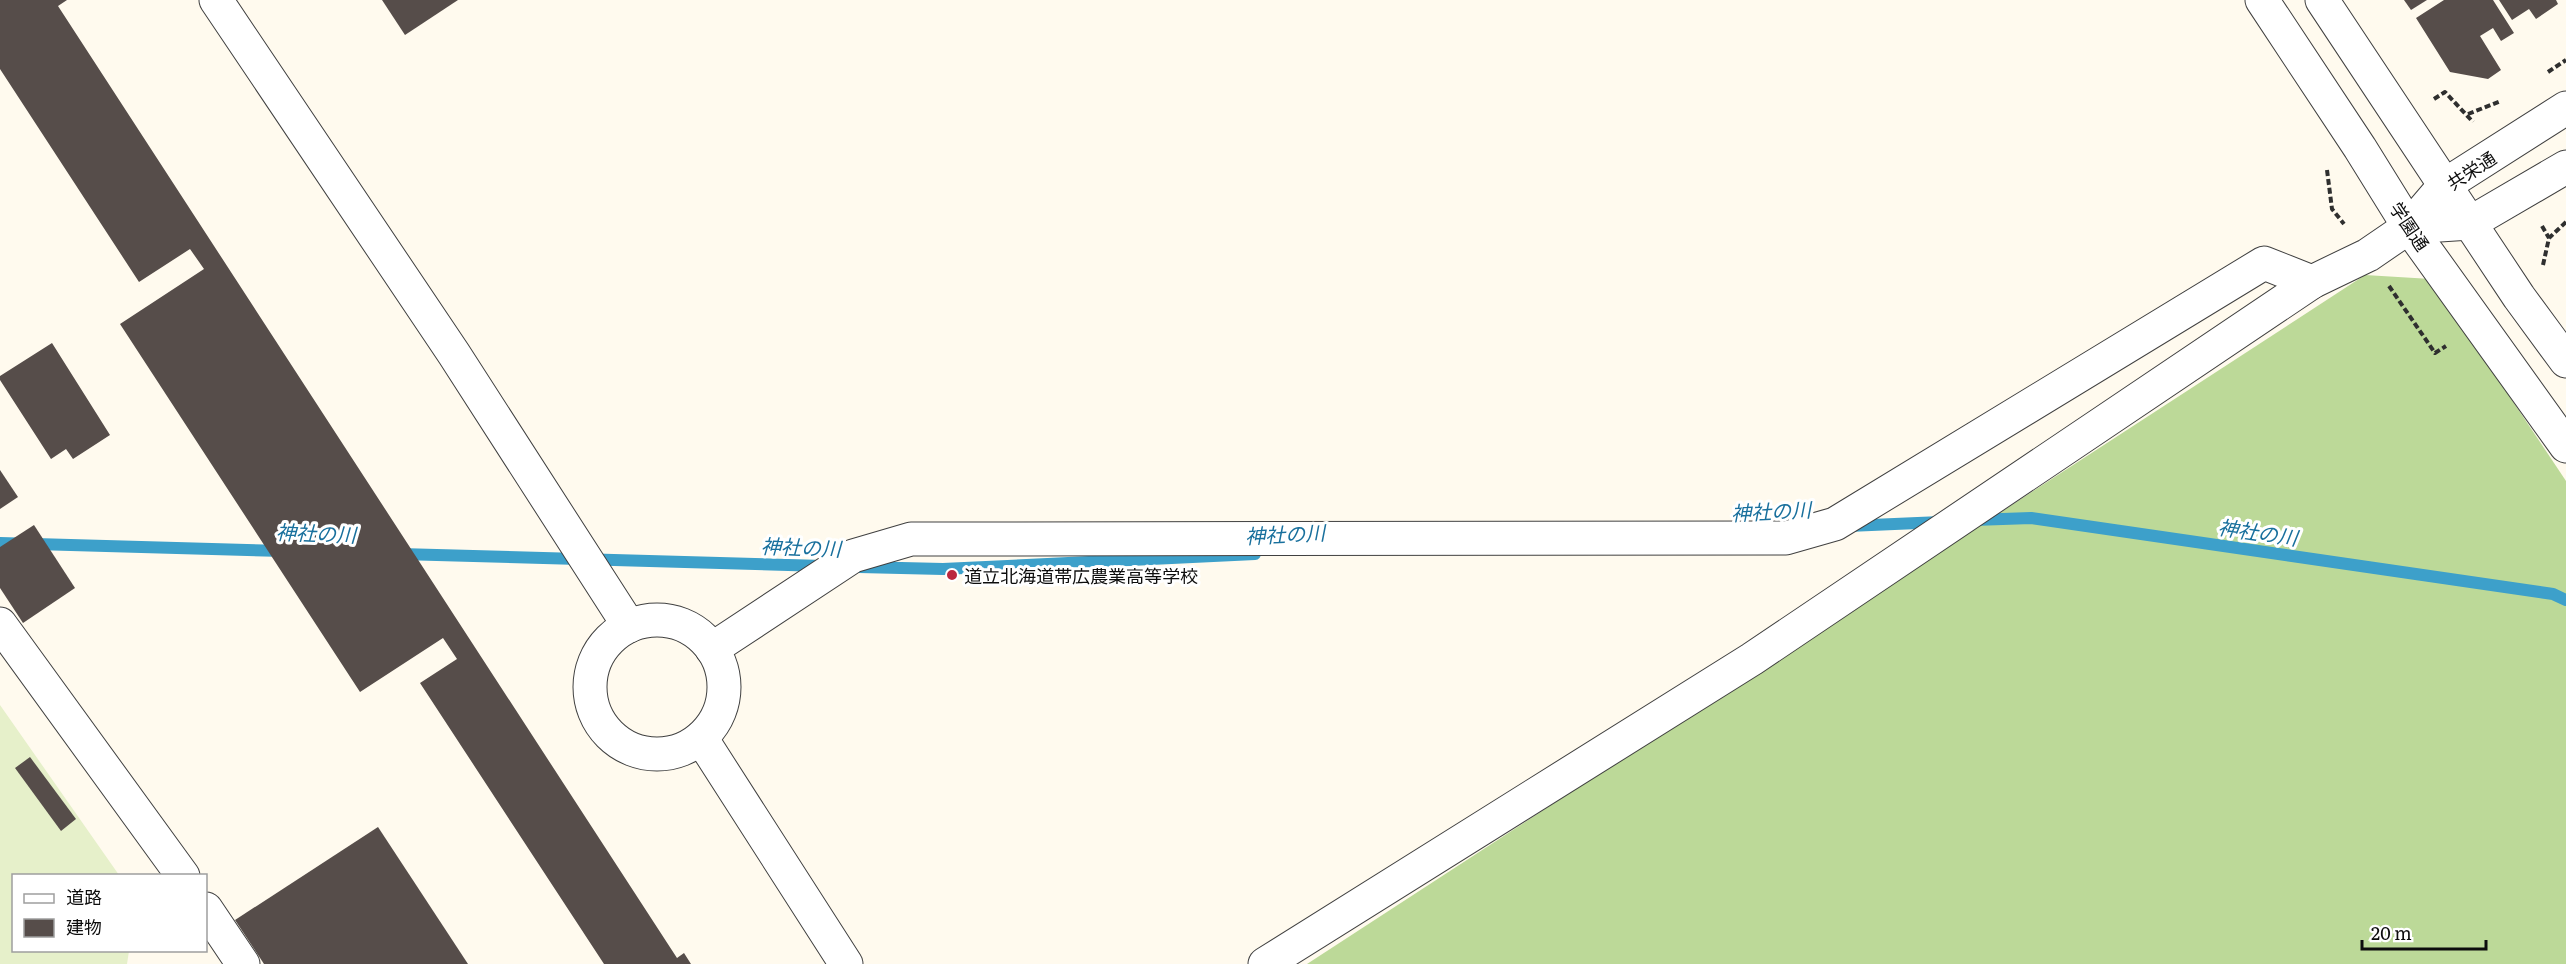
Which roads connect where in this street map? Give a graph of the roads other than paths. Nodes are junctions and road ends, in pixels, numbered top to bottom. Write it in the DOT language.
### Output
graph roads {
  1 [pos="216,0"];
  2 [pos="2262,0"];
  3 [pos="2322,0"];
  4 [pos="2565,111"];
  5 [pos="2566,167"];
  6 [pos="2445,185"];
  7 [pos="2470,223"];
  8 [pos="2409,227"];
  9 [pos="2312,282"];
  10 [pos="2566,361"];
  11 [pos="2566,446"];
  12 [pos="0,624"];
  13 [pos="629,626"];
  14 [pos="712,649"];
  15 [pos="701,738"];
  16 [pos="182,874"];
  17 [pos="207,910"];
  18 [pos="243,964"];
  19 [pos="846,964"];
  20 [pos="1265,964"];
  1 -- 13 [label="street"];
  2 -- 8 [label="street, 学園通"];
  3 -- 6 [label="street"];
  4 -- 6 [label="street, 共栄通"];
  5 -- 7 [label="street"];
  6 -- 7 [label="street"];
  6 -- 8 [label="street, 共栄通"];
  7 -- 8 [label="street"];
  7 -- 10 [label="street"];
  8 -- 9 [label="street, 共栄通"];
  8 -- 11 [label="street, 学園通"];
  9 -- 14 [label="street"];
  9 -- 20 [label="street, 共栄通"];
  12 -- 16 [label="street"];
  13 -- 14 [label="street"];
  13 -- 15 [label="street"];
  14 -- 15 [label="street"];
  15 -- 19 [label="street"];
  17 -- 18 [label="street"];
}
